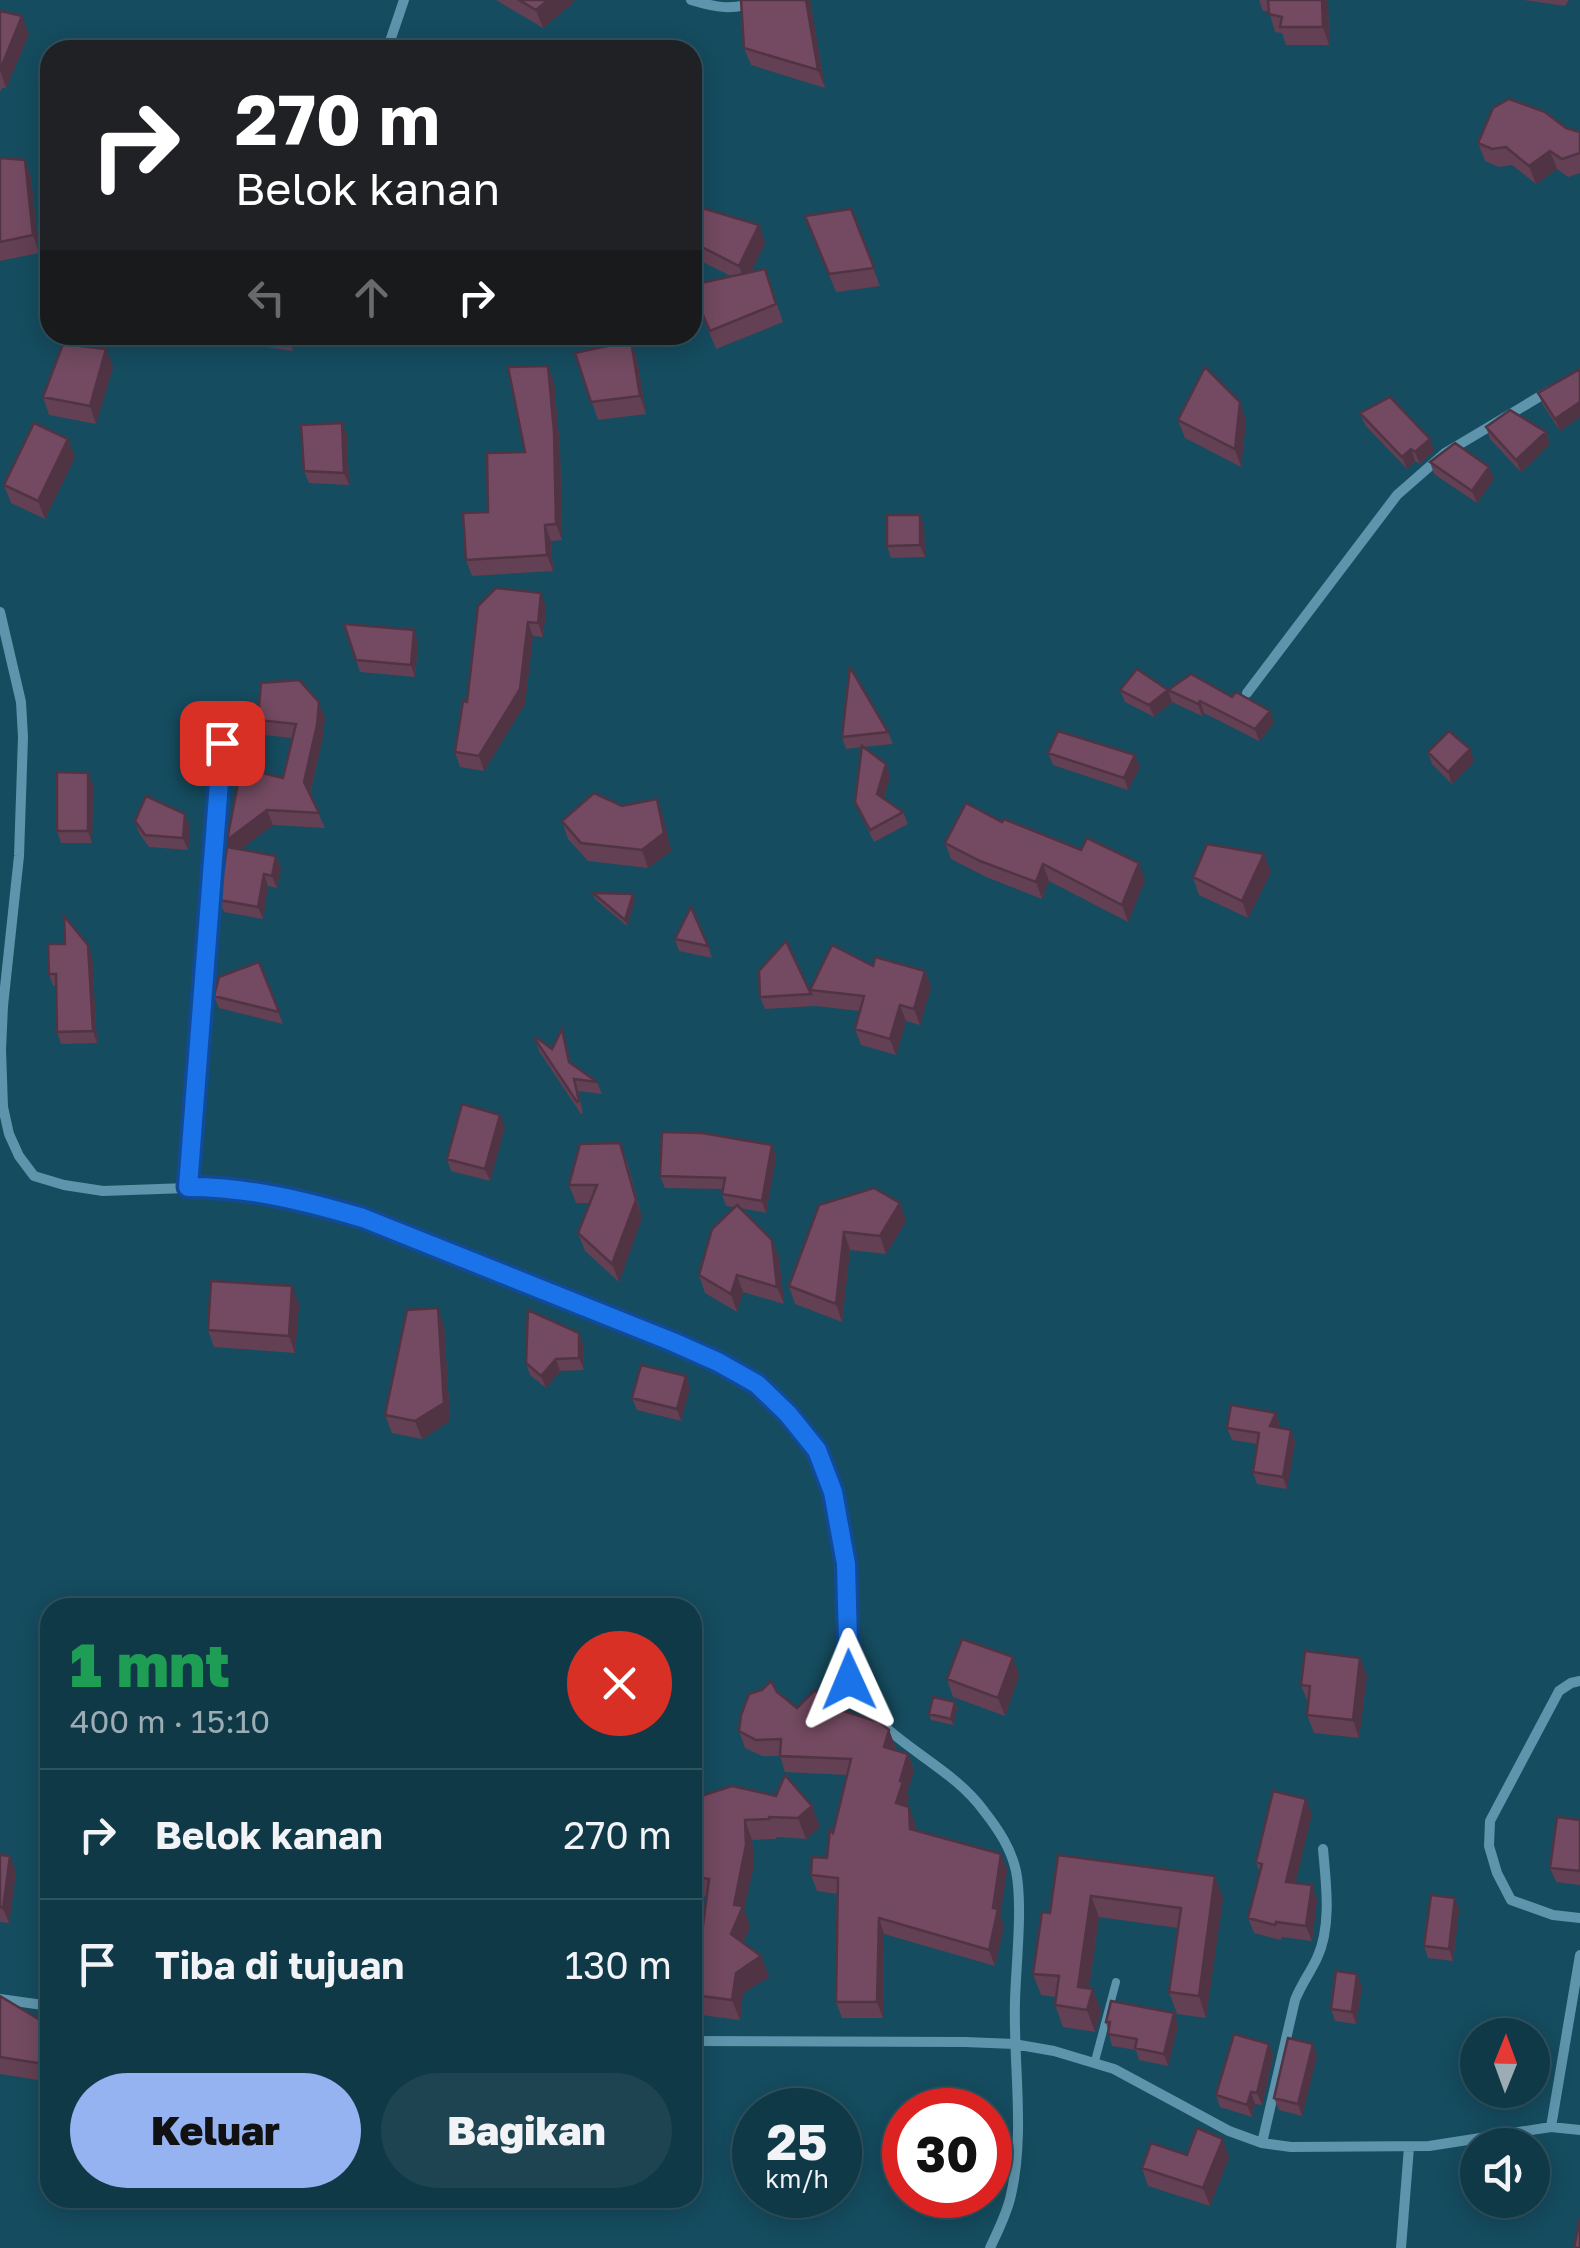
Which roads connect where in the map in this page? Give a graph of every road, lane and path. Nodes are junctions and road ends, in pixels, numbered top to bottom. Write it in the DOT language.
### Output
graph roads {
  1 [pos="404,0"];
  2 [pos="691,0"];
  3 [pos="757,0"];
  4 [pos="390,40"];
  5 [pos="1563,382"];
  6 [pos="0,612"];
  7 [pos="1247,693"];
  8 [pos="222,743"];
  9 [pos="188,1187"];
  10 [pos="1580,1681"];
  11 [pos="1323,1849"];
  12 [pos="1580,1918"];
  13 [pos="1580,1954"];
  14 [pos="1116,1982"];
  15 [pos="0,1999"];
  16 [pos="40,2005"];
  17 [pos="702,2042"];
  18 [pos="1014,2044"];
  19 [pos="1095,2061"];
  20 [pos="1551,2128"];
  21 [pos="1580,2130"];
  22 [pos="1262,2143"];
  23 [pos="1409,2147"];
  24 [pos="990,2248"];
  25 [pos="1401,2248"];
  1 -- 4 [label="street"];
  2 -- 3 [label="street"];
  5 -- 7 [label="street"];
  6 -- 9 [label="street"];
  8 -- 9 [label="street"];
  9 -- 18 [label="street"];
  10 -- 12 [label="street"];
  11 -- 22 [label="street"];
  13 -- 20 [label="street"];
  14 -- 19 [label="lane"];
  15 -- 16 [label="street"];
  17 -- 18 [label="street"];
  18 -- 19 [label="street"];
  18 -- 24 [label="street"];
  19 -- 22 [label="street"];
  20 -- 21 [label="street"];
  20 -- 23 [label="street"];
  22 -- 23 [label="street"];
  23 -- 25 [label="street"];
}
